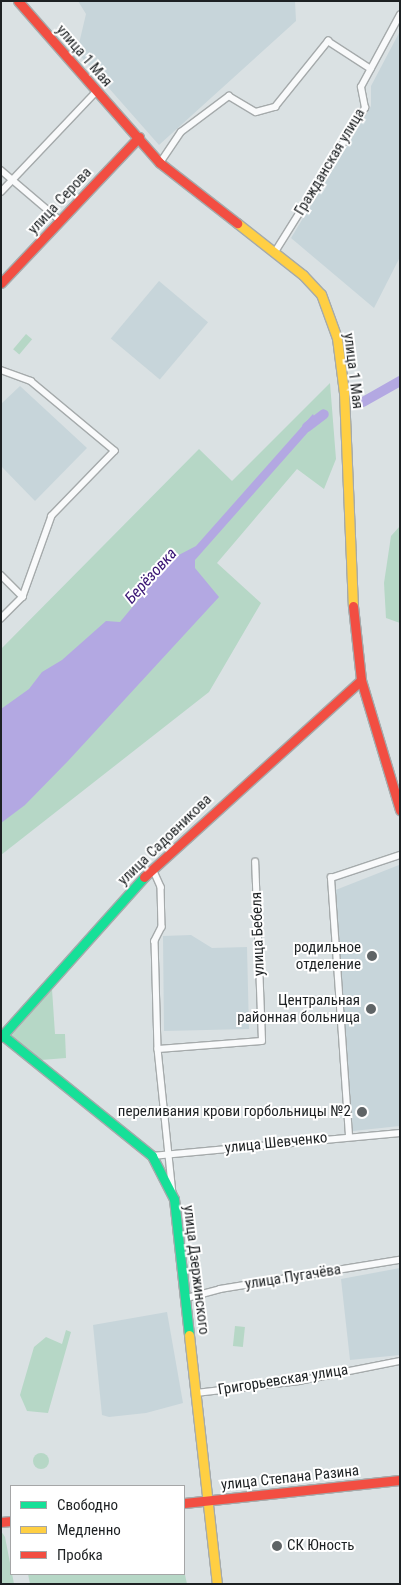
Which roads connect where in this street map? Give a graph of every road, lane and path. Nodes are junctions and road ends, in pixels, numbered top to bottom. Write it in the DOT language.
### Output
graph roads {
  1 [pos="21,2"];
  2 [pos="400,15"];
  3 [pos="371,69"];
  4 [pos="97,91"];
  5 [pos="139,137"];
  6 [pos="160,163"];
  7 [pos="1,170"];
  8 [pos="13,180"];
  9 [pos="1,192"];
  10 [pos="61,220"];
  11 [pos="275,252"];
  12 [pos="1,283"];
  13 [pos="1,370"];
  14 [pos="1,574"];
  15 [pos="23,597"];
  16 [pos="1,618"];
  17 [pos="361,680"];
  18 [pos="400,810"];
  19 [pos="400,855"];
  20 [pos="256,862"];
  21 [pos="153,869"];
  22 [pos="2,1035"];
  23 [pos="158,1049"];
  24 [pos="400,1133"];
  25 [pos="348,1136"];
  26 [pos="169,1154"];
  27 [pos="152,1156"];
  28 [pos="174,1199"];
  29 [pos="400,1260"];
  30 [pos="187,1298"];
  31 [pos="400,1361"];
  32 [pos="196,1393"];
  33 [pos="400,1480"];
  34 [pos="209,1500"];
  35 [pos="185,1504"];
  36 [pos="217,1584"];
  1 -- 4 [label="main road, улица 1 Мая"];
  2 -- 3 [label="street, Гражданская улица"];
  3 -- 6 [label="street"];
  3 -- 11 [label="street, Гражданская улица"];
  4 -- 5 [label="main road, улица 1 Мая"];
  4 -- 8 [label="street"];
  5 -- 6 [label="main road, улица 1 Мая"];
  5 -- 10 [label="main road, улица Серова"];
  6 -- 11 [label="main road, улица 1 Мая"];
  7 -- 8 [label="street"];
  8 -- 9 [label="street"];
  8 -- 10 [label="street"];
  10 -- 12 [label="main road, улица Серова"];
  11 -- 17 [label="main road, улица 1 Мая"];
  13 -- 15 [label="street"];
  14 -- 15 [label="street"];
  15 -- 16 [label="street"];
  17 -- 18 [label="main road, улица 1 Мая"];
  17 -- 21 [label="main road, улица Садовникова"];
  19 -- 25 [label="street"];
  20 -- 23 [label="street, улица Бебеля"];
  21 -- 22 [label="main road, улица Садовникова"];
  21 -- 23 [label="street"];
  22 -- 27 [label="main road, улица Дзержинского"];
  23 -- 26 [label="street"];
  24 -- 25 [label="street, улица Шевченко"];
  25 -- 26 [label="street, улица Шевченко"];
  26 -- 27 [label="street, улица Шевченко"];
  26 -- 28 [label="street"];
  27 -- 28 [label="main road, улица Дзержинского"];
  28 -- 30 [label="main road, улица Дзержинского"];
  29 -- 30 [label="street, улица Пугачёва"];
  30 -- 32 [label="main road, улица Дзержинского"];
  31 -- 32 [label="street, Григорьевская улица"];
  32 -- 34 [label="main road, улица Дзержинского"];
  33 -- 34 [label="main road, улица Степана Разина"];
  34 -- 35 [label="main road, улица Степана Разина"];
  34 -- 36 [label="main road, улица Дзержинского"];
}
